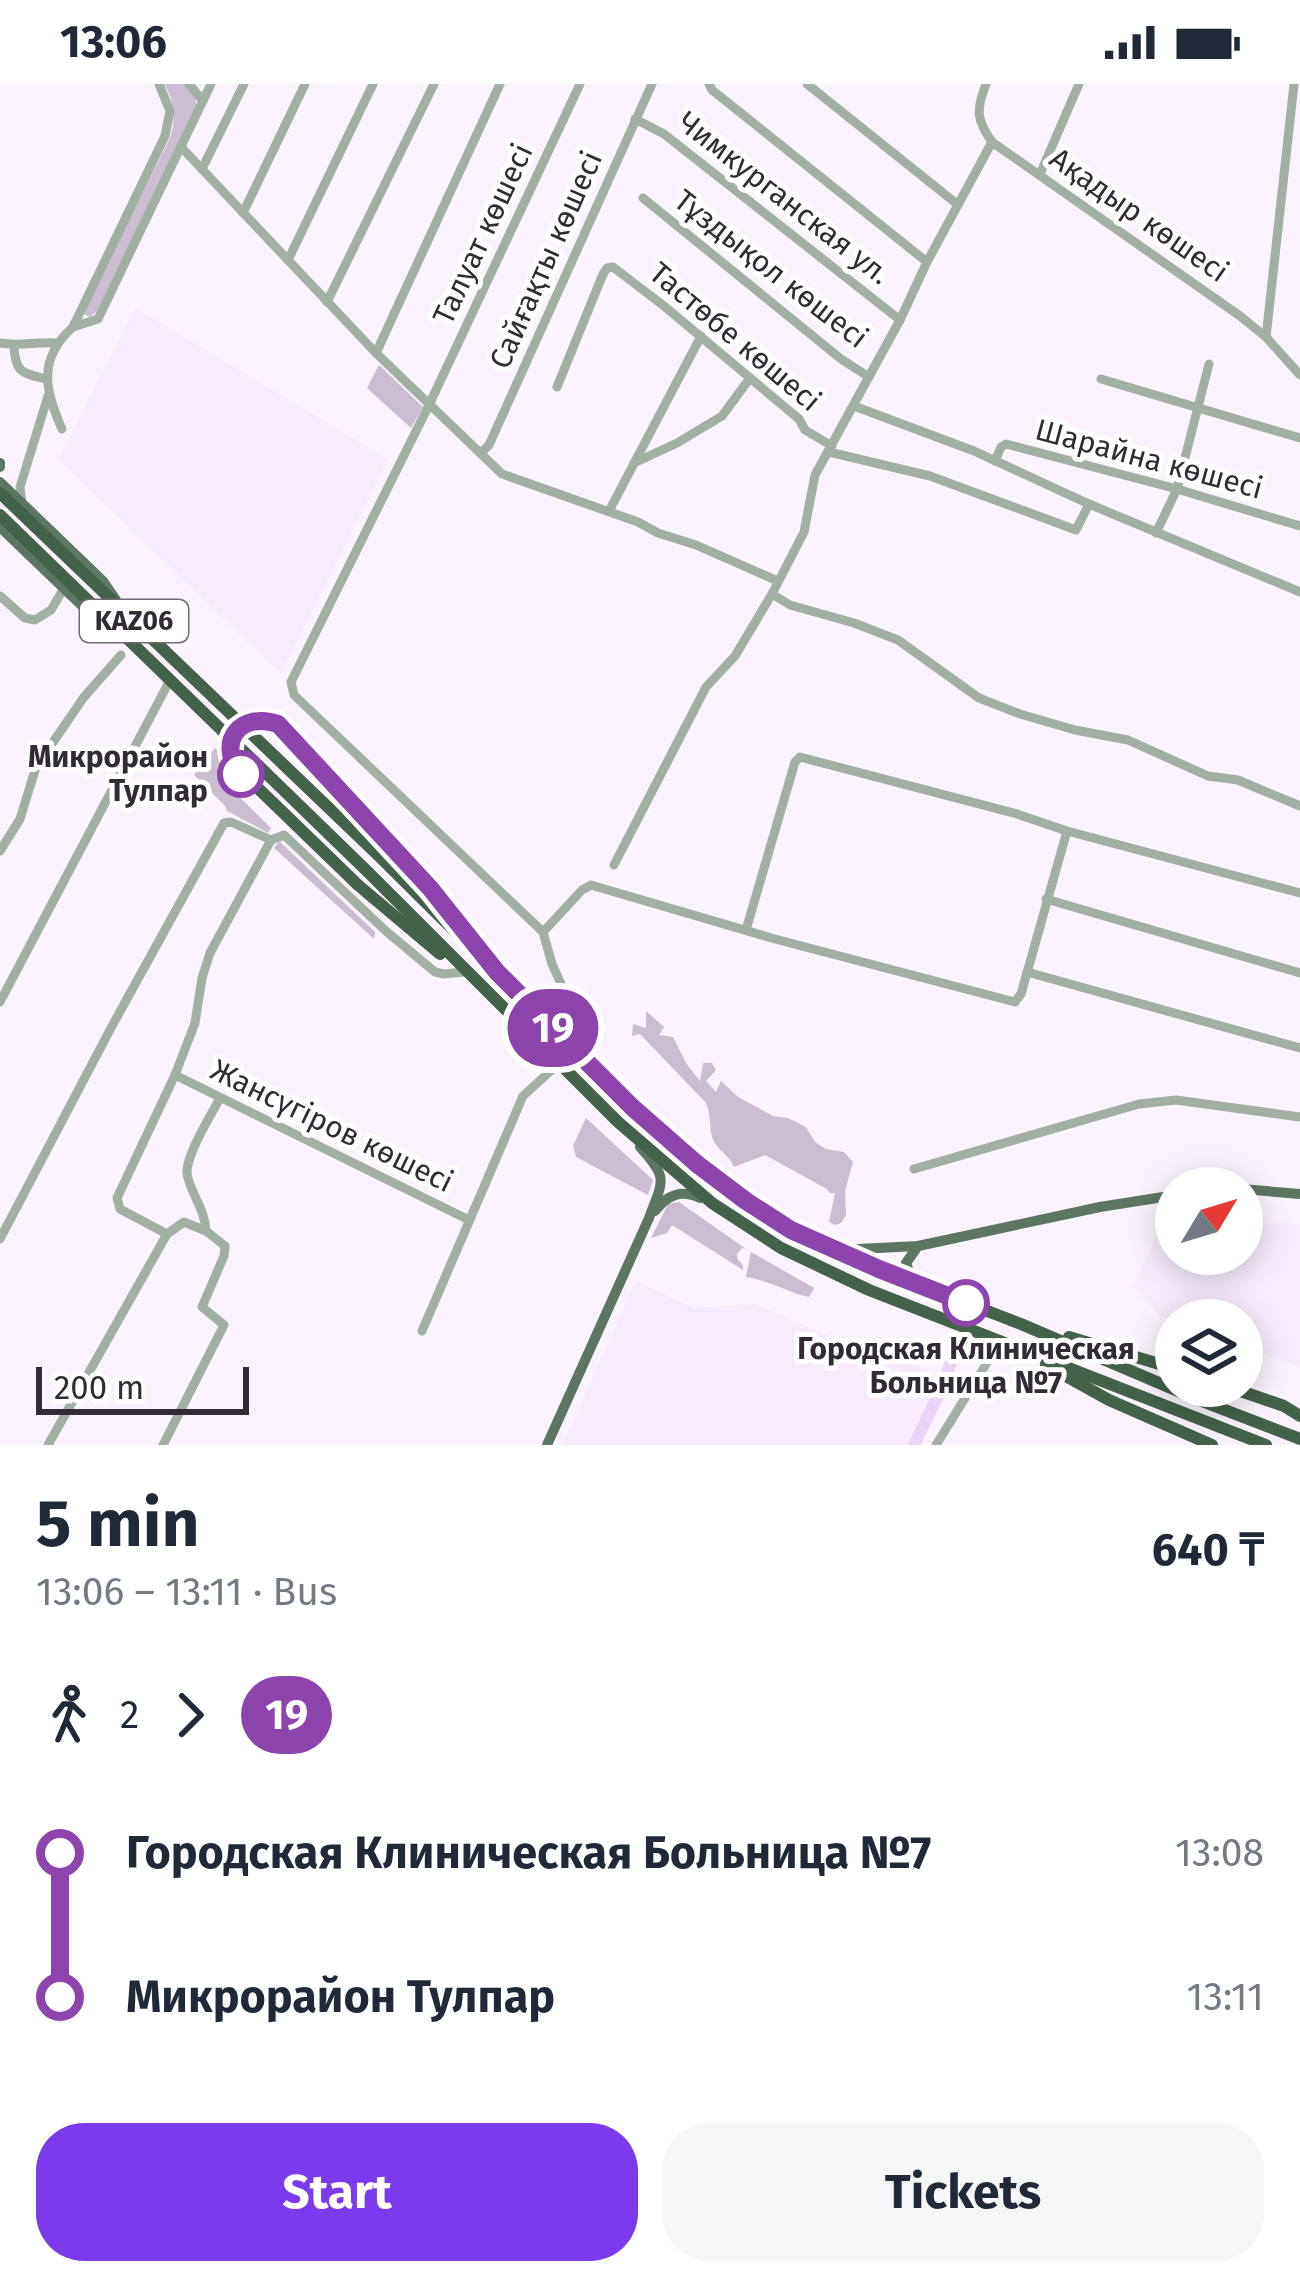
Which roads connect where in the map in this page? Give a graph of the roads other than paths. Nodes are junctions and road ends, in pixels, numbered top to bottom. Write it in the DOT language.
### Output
graph roads {
  1 [pos="159,84"];
  2 [pos="189,84"];
  3 [pos="212,84"];
  4 [pos="244,84"];
  5 [pos="305,84"];
  6 [pos="373,84"];
  7 [pos="434,84"];
  8 [pos="500,84"];
  9 [pos="580,84"];
  10 [pos="652,84"];
  11 [pos="807,84"];
  12 [pos="986,84"];
  13 [pos="1079,84"];
  14 [pos="1294,84"];
  15 [pos="710,87"];
  16 [pos="203,101"];
  17 [pos="635,119"];
  18 [pos="992,142"];
  19 [pos="181,147"];
  20 [pos="200,166"];
  21 [pos="168,174"];
  22 [pos="1040,174"];
  23 [pos="643,199"];
  24 [pos="957,204"];
  25 [pos="243,213"];
  26 [pos="288,260"];
  27 [pos="927,262"];
  28 [pos="327,302"];
  29 [pos="900,320"];
  30 [pos="74,328"];
  31 [pos="701,336"];
  32 [pos="1266,337"];
  33 [pos="0,343"];
  34 [pos="57,343"];
  35 [pos="14,346"];
  36 [pos="376,353"];
  37 [pos="1210,364"];
  38 [pos="1300,375"];
  39 [pos="869,377"];
  40 [pos="750,378"];
  41 [pos="1101,379"];
  42 [pos="46,380"];
  43 [pos="556,387"];
  44 [pos="48,396"];
  45 [pos="429,405"];
  46 [pos="854,406"];
  47 [pos="1198,408"];
  48 [pos="62,429"];
  49 [pos="1300,438"];
  50 [pos="831,449"];
  51 [pos="481,453"];
  52 [pos="995,461"];
  53 [pos="634,463"];
  54 [pos="22,478"];
  55 [pos="2,487"];
  56 [pos="1177,490"];
  57 [pos="22,503"];
  58 [pos="1089,504"];
  59 [pos="609,512"];
  60 [pos="0,515"];
  61 [pos="1300,526"];
  62 [pos="0,527"];
  63 [pos="1156,533"];
  64 [pos="778,581"];
  65 [pos="64,588"];
  66 [pos="1300,592"];
  67 [pos="772,594"];
  68 [pos="0,596"];
  69 [pos="125,613"];
  70 [pos="133,644"];
  71 [pos="122,655"];
  72 [pos="170,680"];
  73 [pos="1300,806"];
  74 [pos="1067,831"];
  75 [pos="271,840"];
  76 [pos="0,851"];
  77 [pos="614,865"];
  78 [pos="1300,893"];
  79 [pos="1046,899"];
  80 [pos="398,920"];
  81 [pos="746,930"];
  82 [pos="387,932"];
  83 [pos="543,932"];
  84 [pos="463,972"];
  85 [pos="497,972"];
  86 [pos="1027,972"];
  87 [pos="1300,973"];
  88 [pos="482,988"];
  89 [pos="0,1002"];
  90 [pos="552,1026"];
  91 [pos="1300,1048"];
  92 [pos="558,1064"];
  93 [pos="175,1075"];
  94 [pos="220,1098"];
  95 [pos="1300,1117"];
  96 [pos="619,1122"];
  97 [pos="914,1169"];
  98 [pos="1263,1191"];
  99 [pos="1300,1194"];
  100 [pos="1155,1199"];
  101 [pos="712,1203"];
  102 [pos="649,1218"];
  103 [pos="469,1220"];
  104 [pos="206,1231"];
  105 [pos="167,1234"];
  106 [pos="0,1239"];
  107 [pos="918,1246"];
  108 [pos="835,1250"];
  109 [pos="913,1283"];
  110 [pos="1022,1324"];
  111 [pos="422,1331"];
  112 [pos="980,1333"];
  113 [pos="1011,1345"];
  114 [pos="988,1361"];
  115 [pos="1155,1363"];
  116 [pos="1263,1399"];
  117 [pos="1300,1415"];
  118 [pos="1300,1438"];
  119 [pos="49,1445"];
  120 [pos="163,1445"];
  121 [pos="547,1445"];
  122 [pos="936,1445"];
  123 [pos="1212,1445"];
  124 [pos="1266,1445"];
  1 -- 30 [label="street"];
  2 -- 16 [label="street"];
  3 -- 16 [label="street"];
  4 -- 20 [label="street"];
  5 -- 25 [label="street"];
  6 -- 26 [label="street"];
  7 -- 28 [label="street"];
  8 -- 36 [label="street"];
  9 -- 45 [label="street, Талуат көшесі"];
  10 -- 17 [label="street, Сайғақты көшесі"];
  11 -- 24 [label="street"];
  12 -- 18 [label="street"];
  13 -- 22 [label="street"];
  14 -- 32 [label="street"];
  15 -- 27 [label="street"];
  16 -- 19 [label="street"];
  17 -- 29 [label="street, Чимкурганская ул."];
  17 -- 51 [label="street, Сайғақты көшесі"];
  18 -- 22 [label="street, Ақадыр көшесі"];
  18 -- 24 [label="street"];
  19 -- 20 [label="street"];
  19 -- 21 [label="street"];
  20 -- 21 [label="street"];
  20 -- 25 [label="street"];
  21 -- 30 [label="street"];
  22 -- 32 [label="street, Ақадыр көшесі"];
  23 -- 39 [label="street, Тұздықол көшесі"];
  24 -- 27 [label="street"];
  25 -- 26 [label="street"];
  26 -- 28 [label="street"];
  27 -- 29 [label="street"];
  28 -- 36 [label="street"];
  29 -- 39 [label="street"];
  30 -- 34 [label="street"];
  31 -- 40 [label="street, Тастөбе көшесі"];
  31 -- 43 [label="street, Тастөбе көшесі"];
  31 -- 53 [label="street"];
  32 -- 38 [label="street, Ақадыр көшесі"];
  33 -- 35 [label="street"];
  34 -- 35 [label="street"];
  34 -- 42 [label="street"];
  35 -- 42 [label="street"];
  36 -- 45 [label="street"];
  37 -- 47 [label="street"];
  39 -- 46 [label="street"];
  40 -- 50 [label="street, Тастөбе көшесі"];
  40 -- 53 [label="street"];
  41 -- 47 [label="street"];
  42 -- 44 [label="street"];
  44 -- 48 [label="street"];
  44 -- 54 [label="street"];
  45 -- 51 [label="street"];
  45 -- 83 [label="street, Талуат көшесі"];
  46 -- 50 [label="street"];
  46 -- 52 [label="street"];
  47 -- 49 [label="street"];
  47 -- 56 [label="street"];
  50 -- 58 [label="street"];
  50 -- 64 [label="street"];
  51 -- 59 [label="street"];
  52 -- 56 [label="street, Шарайна көшесі"];
  52 -- 58 [label="street"];
  53 -- 59 [label="street"];
  54 -- 55 [label="street"];
  54 -- 57 [label="street"];
  55 -- 57 [label="main road"];
  55 -- 69 [label="highway, KАZ06"];
  56 -- 61 [label="street, Шарайна көшесі"];
  56 -- 63 [label="street"];
  57 -- 69 [label="main road"];
  58 -- 63 [label="street"];
  59 -- 64 [label="street"];
  60 -- 70 [label="highway, KАZ06"];
  62 -- 65 [label="main road"];
  63 -- 66 [label="street"];
  64 -- 67 [label="street"];
  65 -- 68 [label="street"];
  65 -- 70 [label="main road"];
  67 -- 73 [label="street"];
  67 -- 77 [label="street"];
  69 -- 85 [label="highway, KАZ06"];
  70 -- 72 [label="highway, KАZ06"];
  71 -- 76 [label="street"];
  72 -- 88 [label="highway, KАZ06"];
  72 -- 89 [label="street"];
  74 -- 78 [label="street"];
  74 -- 79 [label="street"];
  74 -- 81 [label="street"];
  75 -- 82 [label="street"];
  75 -- 93 [label="street"];
  75 -- 106 [label="street"];
  79 -- 86 [label="street"];
  79 -- 87 [label="street"];
  80 -- 82 [label="street"];
  80 -- 84 [label="highway"];
  80 -- 85 [label="highway, bridge"];
  81 -- 83 [label="street"];
  81 -- 86 [label="street"];
  82 -- 84 [label="street"];
  83 -- 90 [label="street"];
  84 -- 88 [label="highway"];
  85 -- 90 [label="highway, KАZ06"];
  86 -- 91 [label="street"];
  88 -- 92 [label="highway, KАZ06"];
  90 -- 108 [label="highway, KАZ06"];
  92 -- 96 [label="highway, KАZ06"];
  92 -- 103 [label="street"];
  93 -- 94 [label="street, Жансүгіров көшесі"];
  93 -- 105 [label="street"];
  94 -- 103 [label="street, Жансүгіров көшесі"];
  94 -- 104 [label="street"];
  95 -- 97 [label="street"];
  96 -- 101 [label="highway, KАZ06"];
  96 -- 102 [label="main road"];
  98 -- 99 [label="main road"];
  100 -- 107 [label="main road"];
  101 -- 102 [label="main road"];
  101 -- 112 [label="highway, KАZ06"];
  102 -- 121 [label="main road"];
  103 -- 111 [label="street"];
  104 -- 105 [label="street"];
  104 -- 120 [label="street"];
  105 -- 119 [label="street"];
  107 -- 108 [label="main road"];
  107 -- 109 [label="main road"];
  108 -- 109 [label="highway, KАZ06"];
  109 -- 110 [label="highway, KАZ06"];
  110 -- 115 [label="highway"];
  110 -- 118 [label="highway, KАZ06"];
  112 -- 113 [label="highway, KАZ06"];
  112 -- 114 [label="street"];
  113 -- 114 [label="street"];
  113 -- 123 [label="highway"];
  113 -- 124 [label="highway, KАZ06"];
  114 -- 122 [label="street"];
  116 -- 117 [label="highway"];
}
